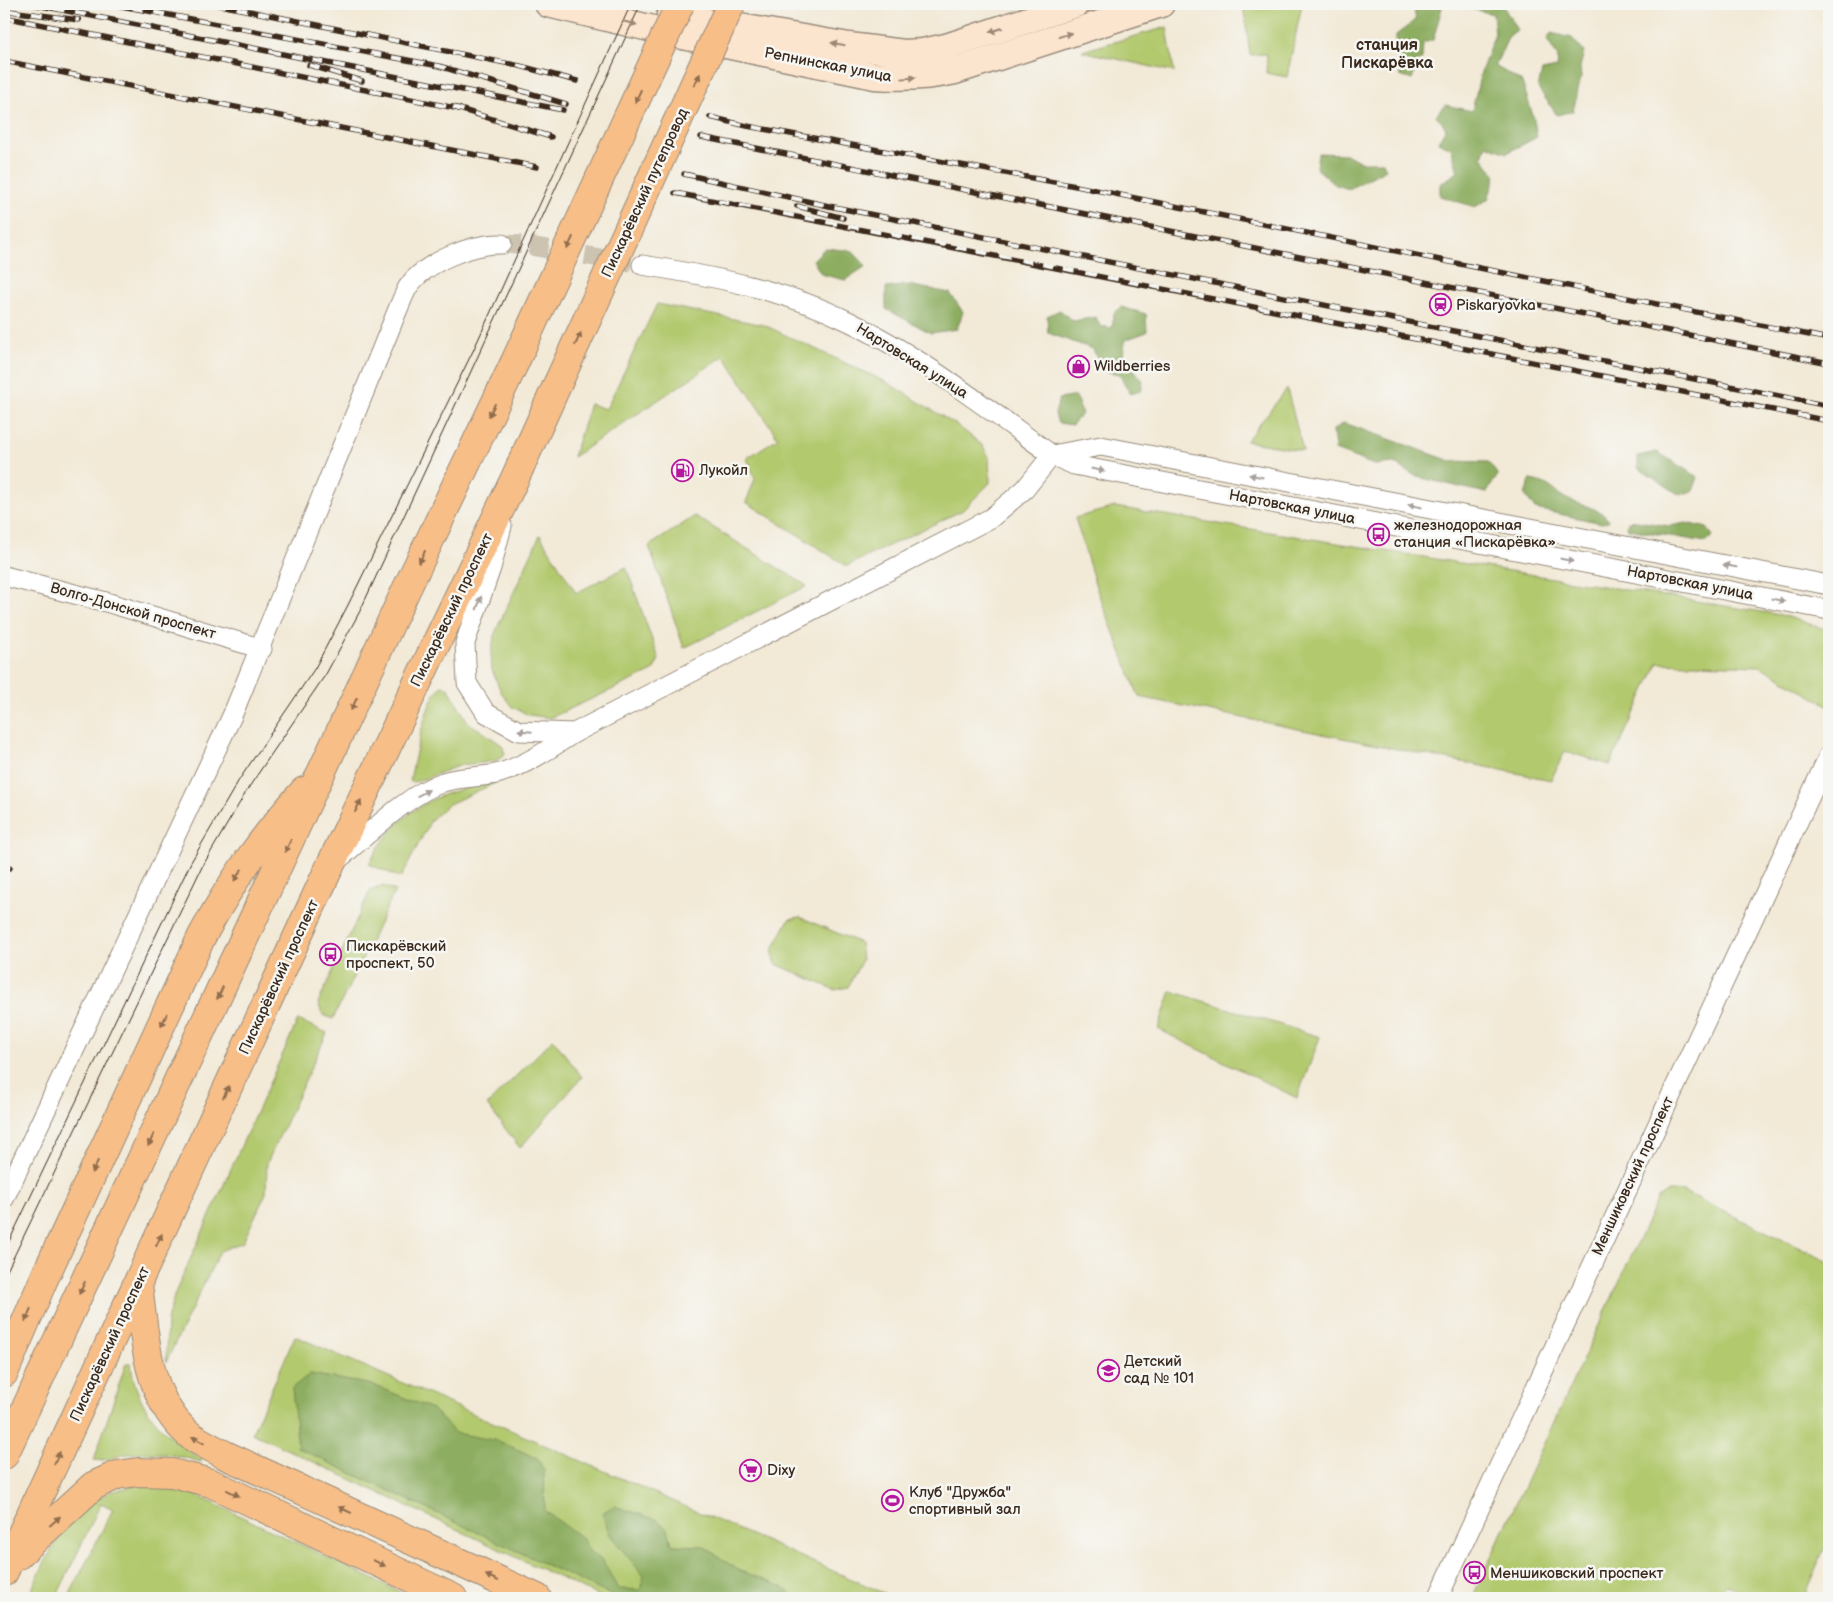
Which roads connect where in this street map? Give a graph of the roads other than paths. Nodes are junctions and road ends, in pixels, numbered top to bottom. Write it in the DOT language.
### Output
graph roads {
  1 [pos="548,4"];
  2 [pos="625,4"];
  3 [pos="680,4"];
  4 [pos="732,4"];
  5 [pos="1076,4"];
  6 [pos="1161,4"];
  7 [pos="502,244"];
  8 [pos="642,265"];
  9 [pos="558,383"];
  10 [pos="1052,455"];
  11 [pos="515,478"];
  12 [pos="4,576"];
  13 [pos="1829,585"];
  14 [pos="1829,610"];
  15 [pos="262,649"];
  16 [pos="574,733"];
  17 [pos="1829,755"];
  18 [pos="324,770"];
  19 [pos="330,866"];
  20 [pos="4,1199"];
  21 [pos="138,1284"];
  22 [pos="4,1372"];
  23 [pos="4,1455"];
  24 [pos="5,1569"];
  25 [pos="453,1598"];
  26 [pos="537,1598"];
  27 [pos="1438,1598"];
  1 -- 6 [label="street, Репнинская улица, one-way"];
  5 -- 2 [label="street, Репнинская улица, one-way"];
  3 -- 18 [label="main road, one-way, bridge"];
  9 -- 4 [label="main road, Пискарёвский путепровод, one-way, bridge"];
  7 -- 15 [label="street"];
  8 -- 10 [label="street, Нартовская улица"];
  9 -- 11 [label="main road, Пискарёвский проспект"];
  13 -- 10 [label="street, Нартовская улица, one-way"];
  10 -- 14 [label="street, Нартовская улица, one-way"];
  10 -- 16 [label="street"];
  16 -- 11 [label="street, one-way"];
  19 -- 11 [label="main road, Пискарёвский проспект, one-way"];
  12 -- 15 [label="street, Волго-Донской проспект"];
  15 -- 20 [label="street"];
  19 -- 16 [label="street, one-way"];
  17 -- 27 [label="street, Меншиковский проспект"];
  18 -- 22 [label="main road, one-way"];
  18 -- 23 [label="main road, one-way"];
  21 -- 19 [label="main road, Пискарёвский проспект, one-way"];
  24 -- 21 [label="main road, Пискарёвский проспект, one-way"];
  26 -- 21 [label="main road, one-way"];
  24 -- 25 [label="main road, one-way"];
}
